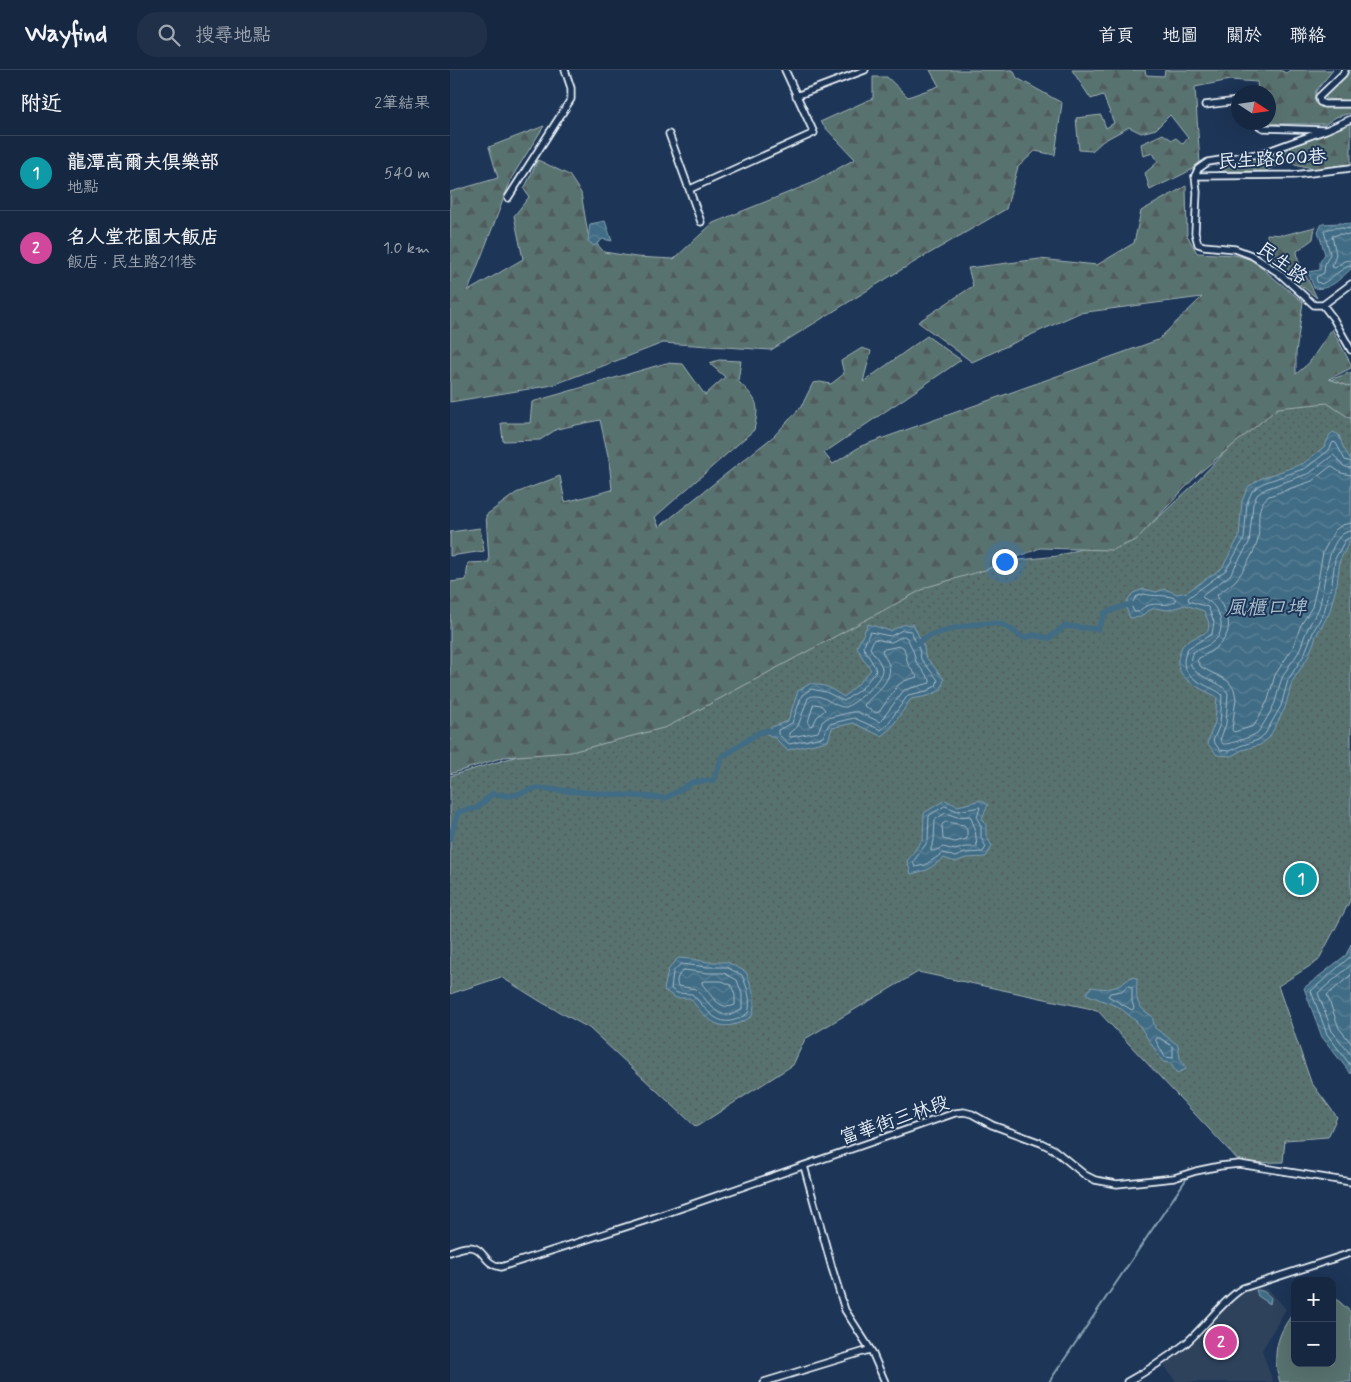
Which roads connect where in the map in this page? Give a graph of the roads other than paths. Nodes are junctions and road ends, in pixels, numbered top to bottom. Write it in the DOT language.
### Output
graph roads {
  1 [pos="564,70"];
  2 [pos="785,70"];
  3 [pos="865,70"];
  4 [pos="1345,70"];
  5 [pos="796,96"];
  6 [pos="1231,102"];
  7 [pos="1351,104"];
  8 [pos="1205,106"];
  9 [pos="1351,119"];
  10 [pos="1276,128"];
  11 [pos="1326,130"];
  12 [pos="669,134"];
  13 [pos="1351,168"];
  14 [pos="1195,176"];
  15 [pos="690,189"];
  16 [pos="508,198"];
  17 [pos="701,222"];
  18 [pos="1351,284"];
  19 [pos="1323,305"];
  20 [pos="1351,350"];
  21 [pos="804,1166"];
  22 [pos="1351,1182"];
  23 [pos="450,1252"];
  24 [pos="1351,1253"];
  25 [pos="869,1350"];
  26 [pos="764,1382"];
  27 [pos="884,1382"];
  28 [pos="1127,1382"];
  1 -- 16 [label="street"];
  2 -- 5 [label="street"];
  3 -- 5 [label="street"];
  4 -- 7 [label="street"];
  5 -- 15 [label="street"];
  6 -- 8 [label="street"];
  9 -- 11 [label="street"];
  10 -- 11 [label="street"];
  11 -- 14 [label="street"];
  12 -- 15 [label="street"];
  13 -- 14 [label="street, 民生路800巷"];
  14 -- 19 [label="street, 民生路"];
  15 -- 17 [label="street"];
  18 -- 19 [label="street"];
  19 -- 20 [label="street, 民生路"];
  21 -- 22 [label="street, 富華街三林段"];
  21 -- 23 [label="street, 富華街三林段"];
  21 -- 25 [label="street"];
  24 -- 28 [label="street"];
  25 -- 26 [label="street"];
  25 -- 27 [label="street"];
}
